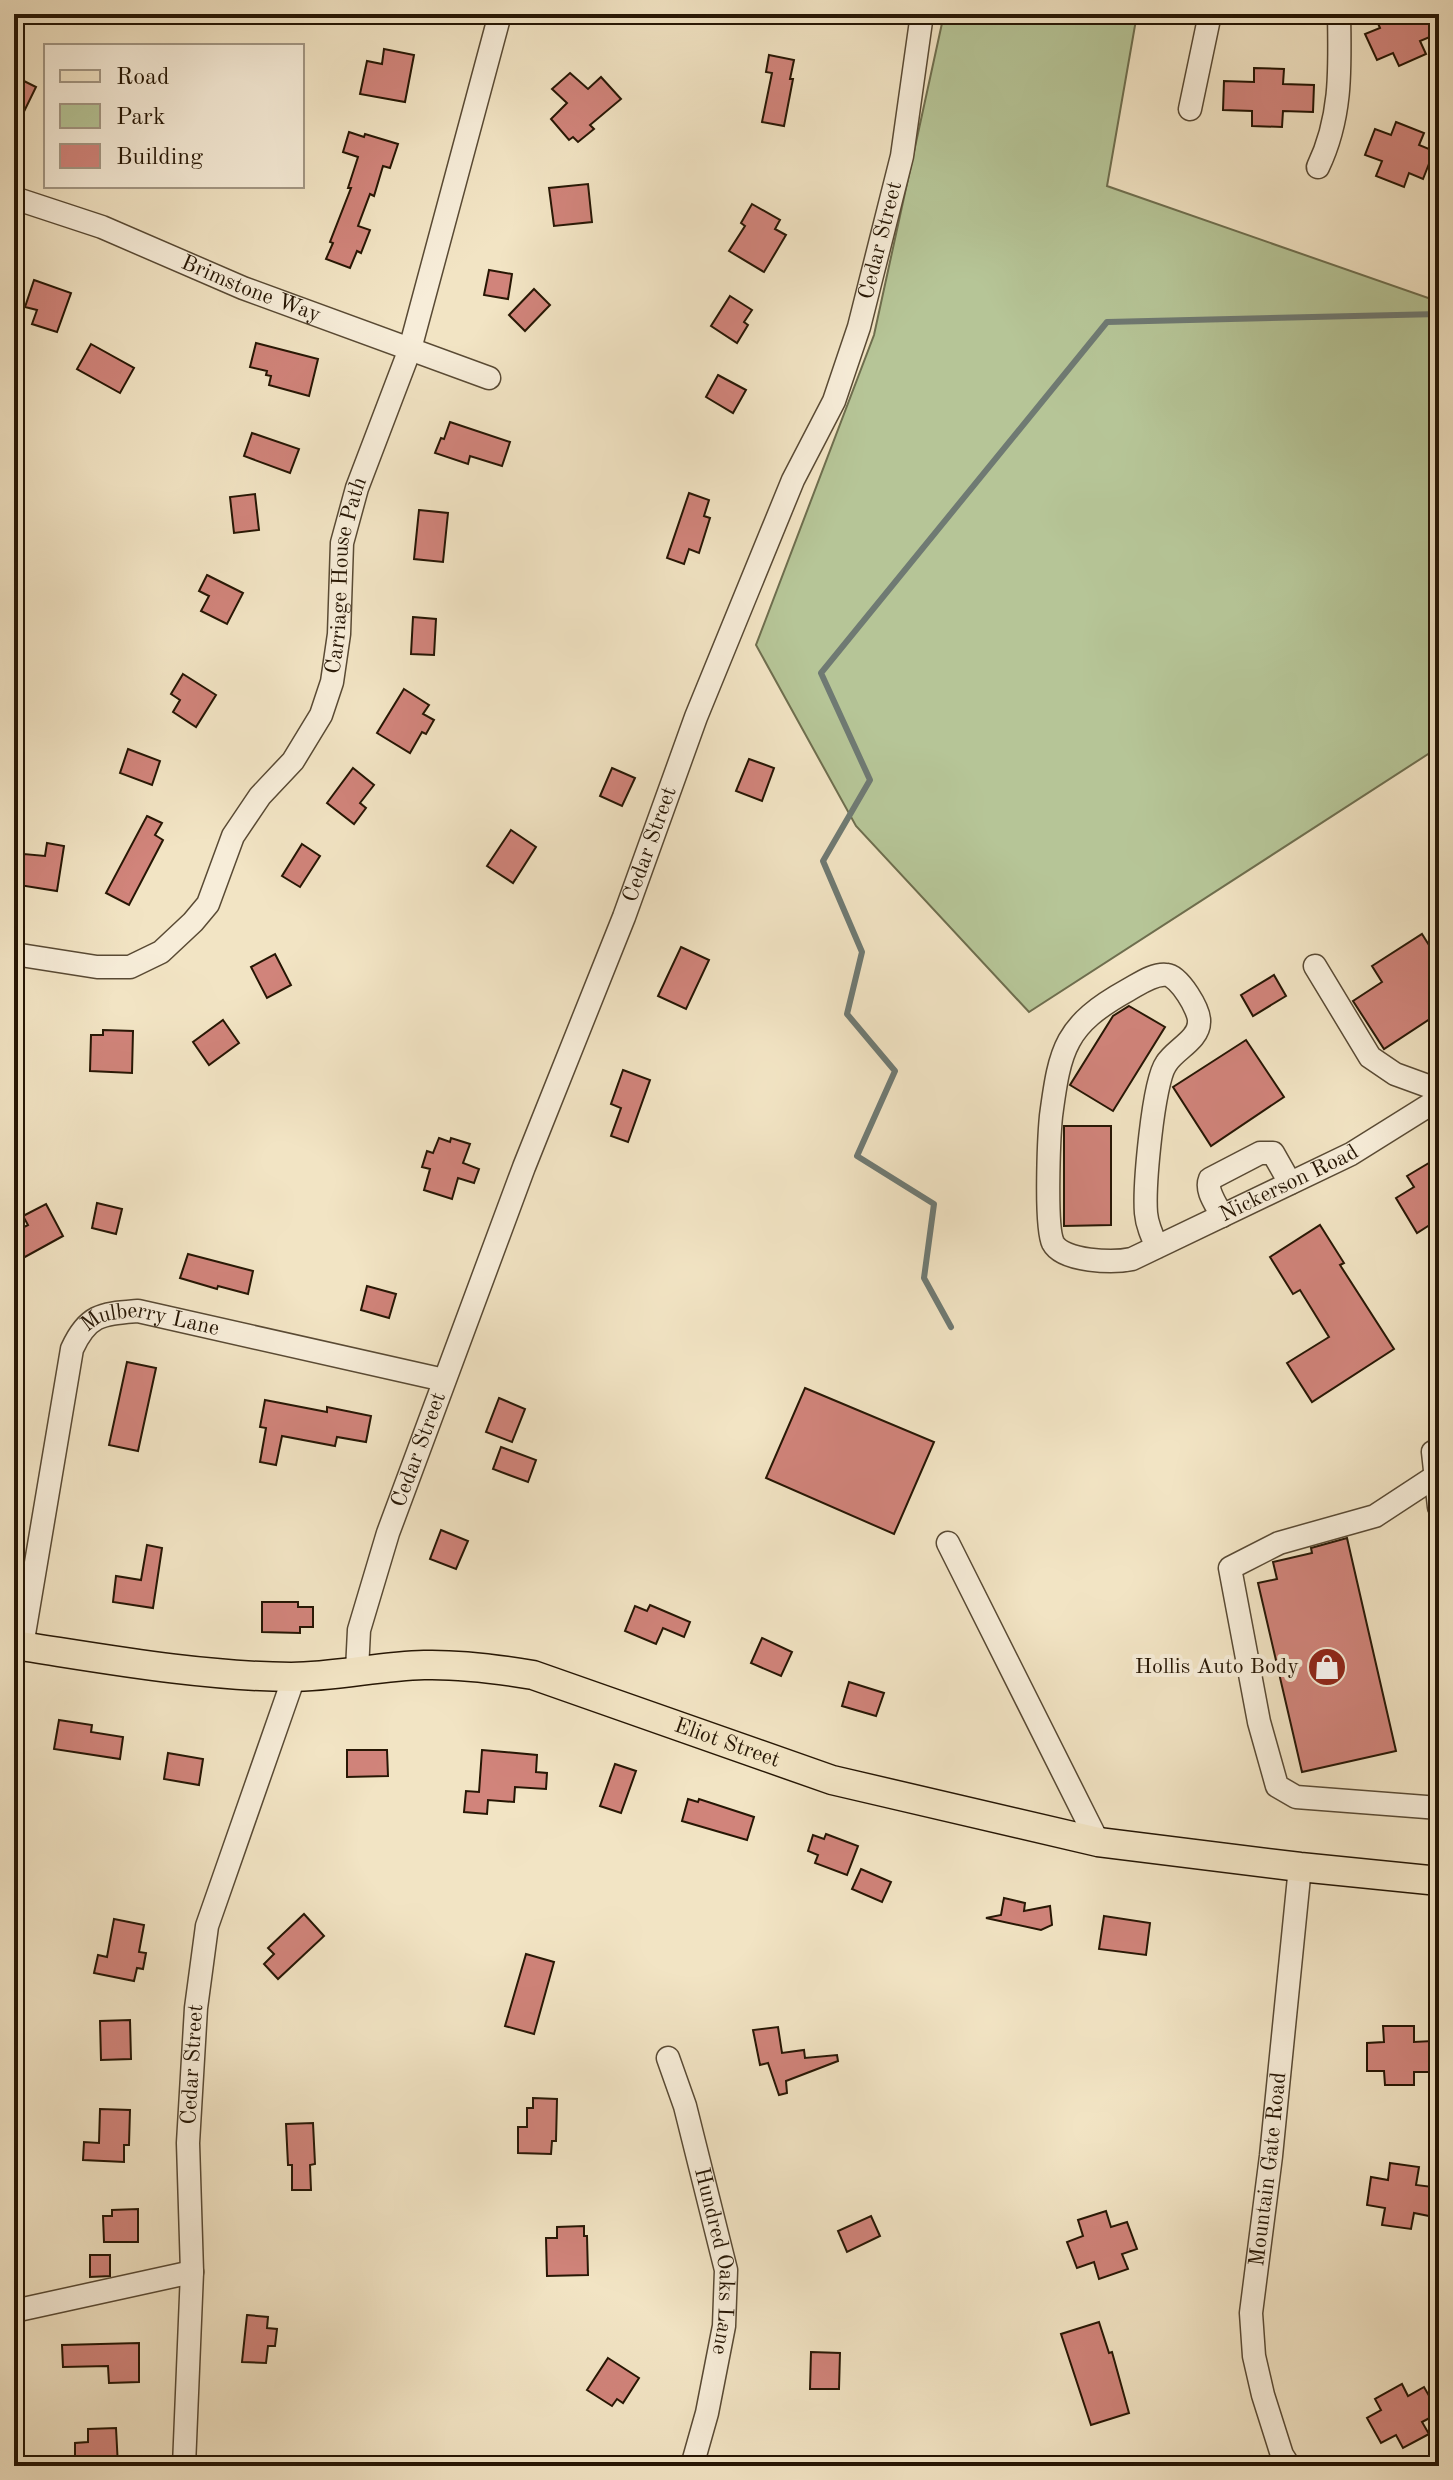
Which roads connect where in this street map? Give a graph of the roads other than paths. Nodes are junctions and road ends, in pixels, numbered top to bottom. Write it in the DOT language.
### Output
graph roads {
  1 [pos="500,14"];
  2 [pos="922,14"];
  3 [pos="1210,14"];
  4 [pos="1339,14"];
  5 [pos="1190,109"];
  6 [pos="1318,167"];
  7 [pos="14,198"];
  8 [pos="410,349"];
  9 [pos="489,378"];
  10 [pos="14,954"];
  11 [pos="1315,966"];
  12 [pos="1439,1090"];
  13 [pos="1439,1099"];
  14 [pos="1290,1183"];
  15 [pos="1222,1216"];
  16 [pos="1157,1247"];
  17 [pos="444,1380"];
  18 [pos="1439,1449"];
  19 [pos="1436,1476"];
  20 [pos="1439,1507"];
  21 [pos="948,1543"];
  22 [pos="18,1646"];
  23 [pos="357,1670"];
  24 [pos="294,1677"];
  25 [pos="1439,1808"];
  26 [pos="1098,1842"];
  27 [pos="1300,1867"];
  28 [pos="1439,1881"];
  29 [pos="668,2058"];
  30 [pos="192,2272"];
  31 [pos="14,2311"];
  32 [pos="184,2466"];
  33 [pos="692,2466"];
  34 [pos="1289,2466"];
  1 -- 8 [label="street, Carriage House Path"];
  2 -- 17 [label="street, Cedar Street"];
  3 -- 5 [label="street"];
  4 -- 6 [label="street"];
  7 -- 8 [label="street, Brimstone Way"];
  8 -- 9 [label="street, Brimstone Way"];
  8 -- 10 [label="street, Carriage House Path"];
  11 -- 12 [label="street"];
  13 -- 14 [label="street, Nickerson Road"];
  14 -- 15 [label="street, Nickerson Road"];
  14 -- 15 [label="street"];
  15 -- 16 [label="street, Nickerson Road"];
  16 -- 16 [label="street, Nickerson Road"];
  17 -- 22 [label="street, Mulberry Lane"];
  17 -- 23 [label="street, Cedar Street"];
  18 -- 19 [label="street"];
  19 -- 20 [label="street"];
  19 -- 25 [label="street"];
  21 -- 26 [label="street"];
  22 -- 24 [label="main road, Eliot Street"];
  23 -- 24 [label="main road, Eliot Street"];
  23 -- 26 [label="main road, Eliot Street"];
  24 -- 30 [label="street, Cedar Street"];
  26 -- 27 [label="main road, Eliot Street"];
  27 -- 28 [label="main road, Eliot Street"];
  27 -- 34 [label="street, Mountain Gate Road"];
  29 -- 33 [label="street, Hundred Oaks Lane"];
  30 -- 31 [label="street"];
  30 -- 32 [label="street, Cedar Street"];
}
